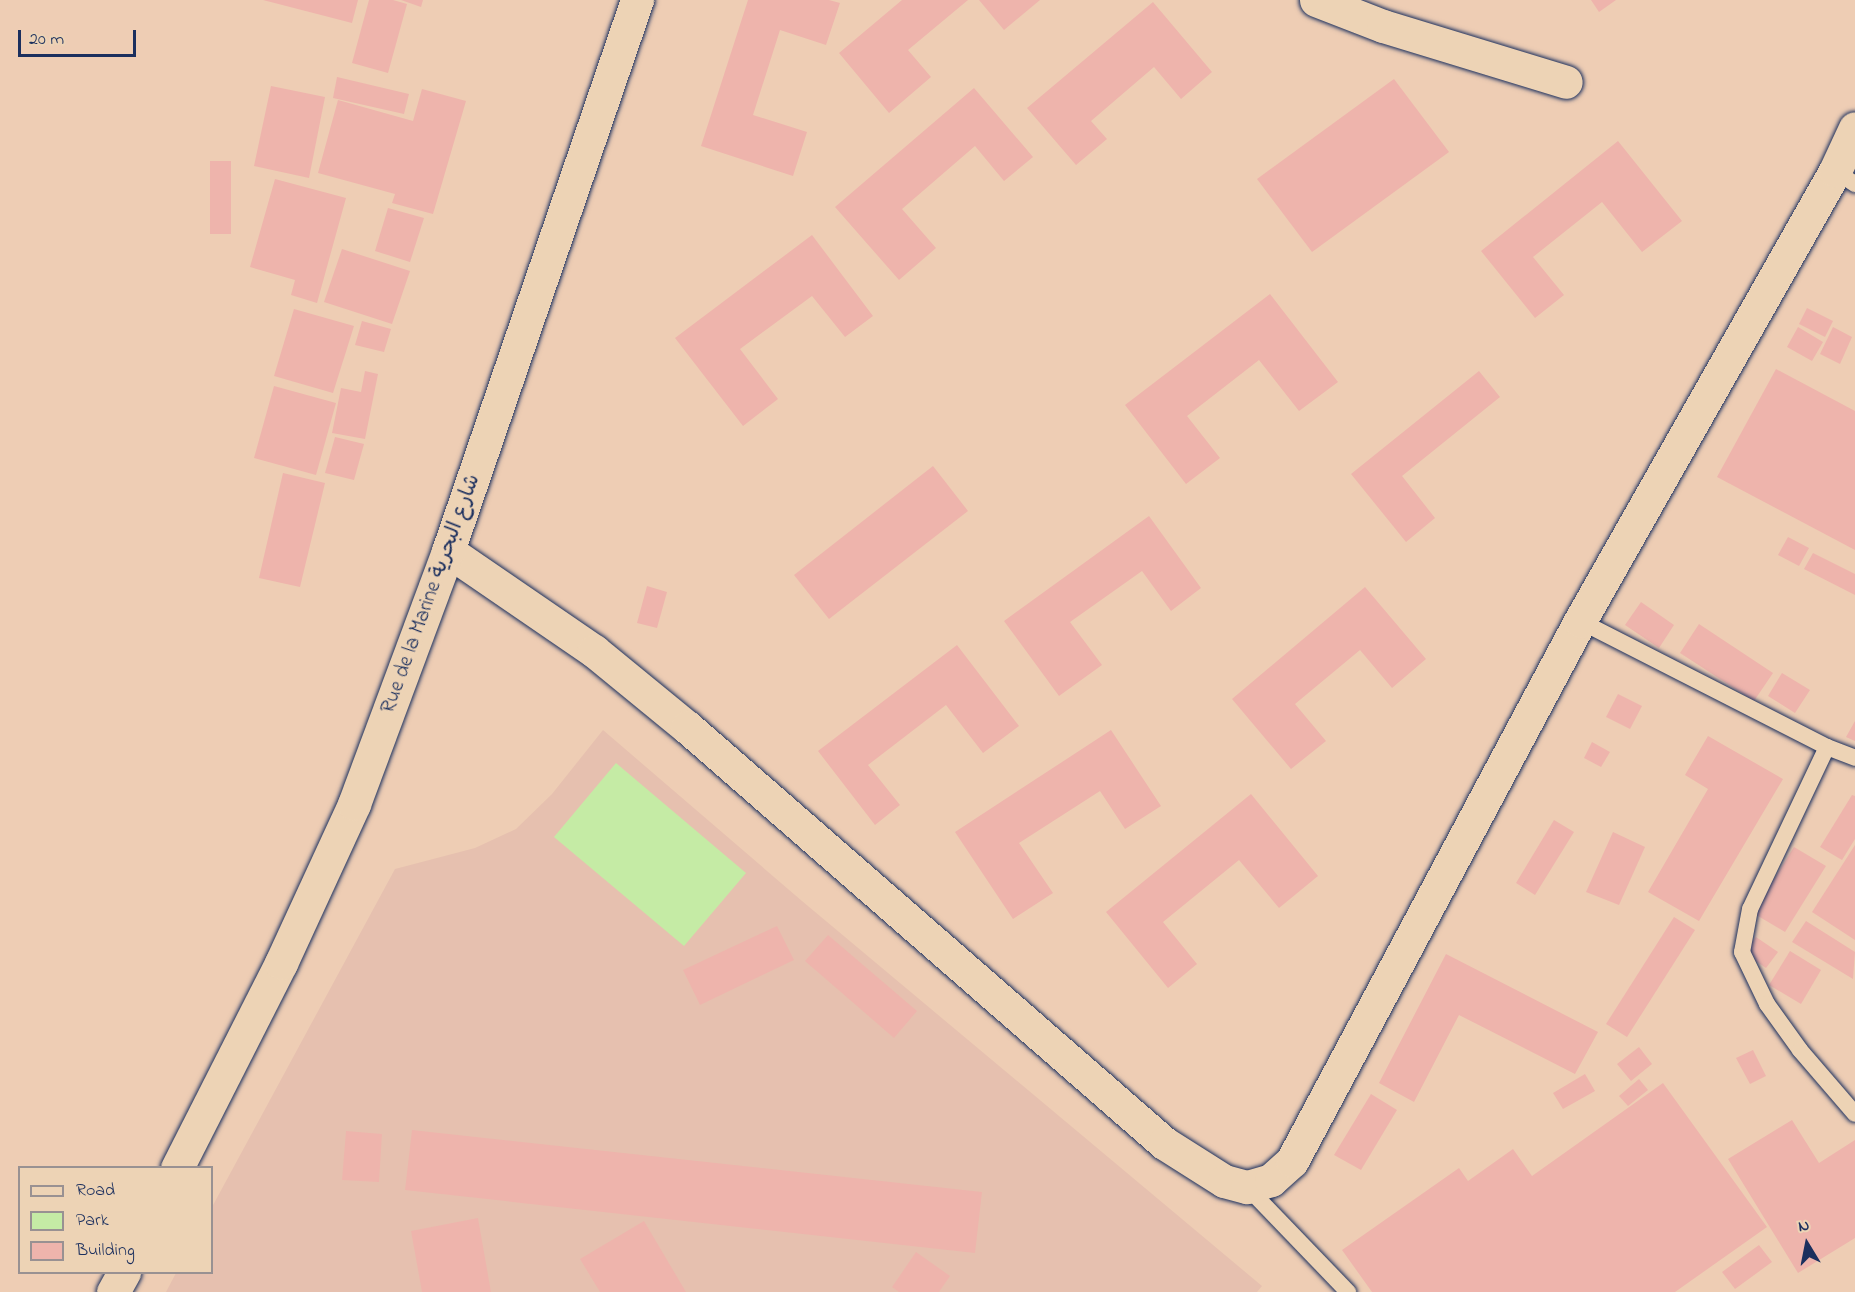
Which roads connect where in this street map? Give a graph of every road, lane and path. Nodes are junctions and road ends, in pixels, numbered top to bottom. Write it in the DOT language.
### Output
graph roads {
  1 [pos="636,0"];
  2 [pos="1316,0"];
  3 [pos="1566,82"];
  4 [pos="1855,128"];
  5 [pos="1845,178"];
  6 [pos="447,551"];
  7 [pos="1580,621"];
  8 [pos="1827,747"];
  9 [pos="1855,758"];
  10 [pos="1855,1114"];
  11 [pos="178,1166"];
  12 [pos="1247,1187"];
  13 [pos="123,1274"];
  14 [pos="113,1292"];
  15 [pos="1347,1292"];
  1 -- 6 [label="street, Rue de la Marine شارع البحرية"];
  2 -- 3 [label="street"];
  4 -- 5 [label="street"];
  5 -- 7 [label="street"];
  6 -- 11 [label="street, Rue de la Marine شارع البحرية"];
  6 -- 12 [label="street"];
  7 -- 8 [label="lane"];
  7 -- 12 [label="street"];
  8 -- 9 [label="lane"];
  8 -- 10 [label="lane"];
  12 -- 15 [label="lane"];
  13 -- 14 [label="street"];
}
